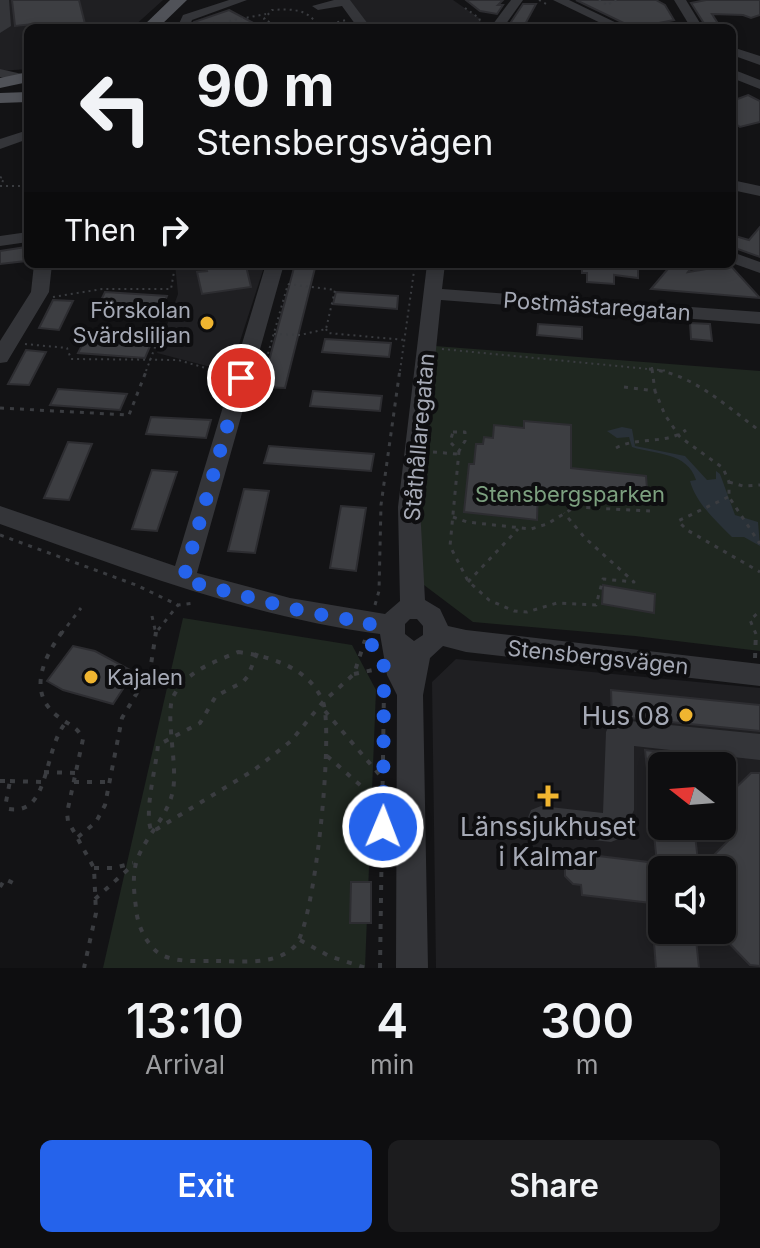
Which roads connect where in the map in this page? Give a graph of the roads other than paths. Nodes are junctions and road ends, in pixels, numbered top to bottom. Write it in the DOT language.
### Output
graph roads {
  1 [pos="3,0"];
  2 [pos="179,0"];
  3 [pos="241,0"];
  4 [pos="517,0"];
  5 [pos="559,0"];
  6 [pos="682,0"];
  7 [pos="344,1"];
  8 [pos="303,3"];
  9 [pos="320,3"];
  10 [pos="185,23"];
  11 [pos="361,23"];
  12 [pos="153,24"];
  13 [pos="499,24"];
  14 [pos="612,24"];
  15 [pos="695,24"];
  16 [pos="0,29"];
  17 [pos="736,52"];
  18 [pos="760,61"];
  19 [pos="760,71"];
  20 [pos="736,78"];
  21 [pos="760,85"];
  22 [pos="24,135"];
  23 [pos="0,144"];
  24 [pos="736,186"];
  25 [pos="760,191"];
  26 [pos="24,238"];
  27 [pos="0,241"];
  28 [pos="736,259"];
  29 [pos="43,268"];
  30 [pos="274,268"];
  31 [pos="436,268"];
  32 [pos="760,268"];
  33 [pos="433,294"];
  34 [pos="760,318"];
  35 [pos="4,348"];
  36 [pos="0,515"];
  37 [pos="183,580"];
  38 [pos="413,610"];
  39 [pos="392,636"];
  40 [pos="757,674"];
  41 [pos="760,747"];
  42 [pos="541,820"];
  43 [pos="412,968"];
  1 -- 16 [label="street"];
  2 -- 12 [label="main road"];
  3 -- 10 [label="street"];
  4 -- 13 [label="street"];
  5 -- 14 [label="street"];
  6 -- 15 [label="street"];
  7 -- 9 [label="street"];
  7 -- 11 [label="street"];
  8 -- 9 [label="street"];
  17 -- 18 [label="street"];
  19 -- 20 [label="street"];
  20 -- 21 [label="street"];
  22 -- 23 [label="street"];
  24 -- 25 [label="street"];
  26 -- 27 [label="street"];
  28 -- 32 [label="street"];
  29 -- 35 [label="street"];
  30 -- 37 [label="street"];
  31 -- 33 [label="street, Ståthållaregatan"];
  33 -- 34 [label="street, Postmästaregatan"];
  33 -- 38 [label="street, Ståthållaregatan"];
  36 -- 37 [label="street, Stensbergsvägen"];
  37 -- 39 [label="street, Stensbergsvägen"];
  38 -- 39 [label="street"];
  38 -- 39 [label="street"];
  39 -- 40 [label="street, Stensbergsvägen"];
  39 -- 43 [label="street"];
  41 -- 42 [label="street"];
}
